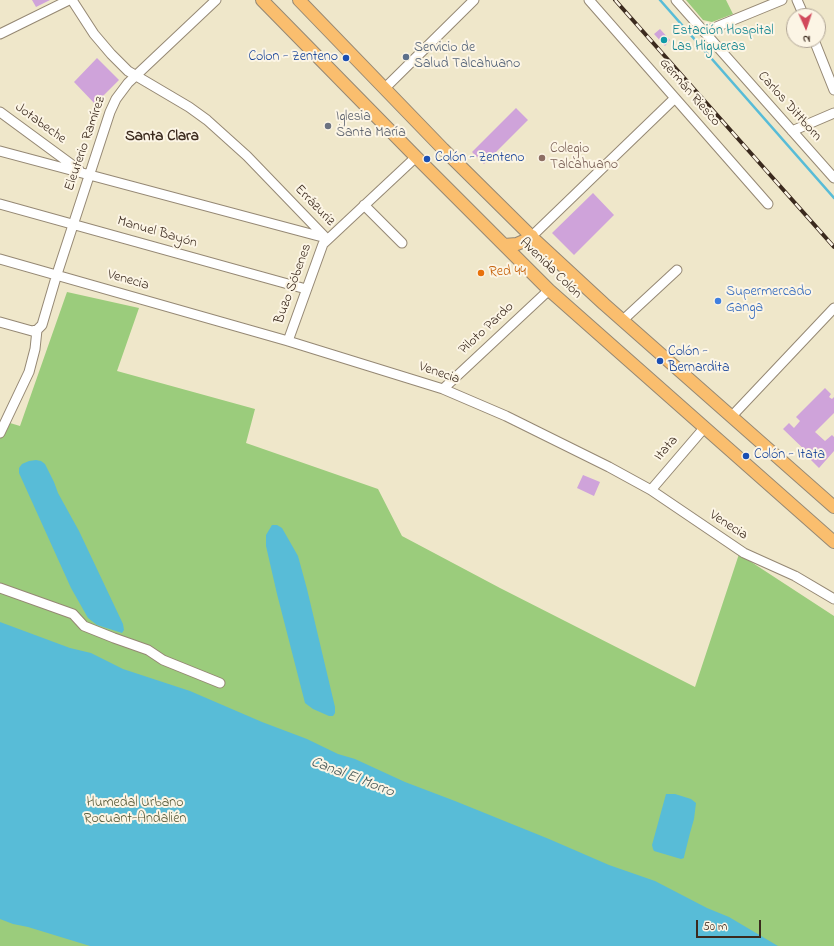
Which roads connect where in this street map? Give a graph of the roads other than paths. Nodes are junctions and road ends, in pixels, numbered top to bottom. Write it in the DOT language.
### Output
graph roads {
  1 [pos="70,0"];
  2 [pos="216,0"];
  3 [pos="262,0"];
  4 [pos="299,0"];
  5 [pos="474,0"];
  6 [pos="589,0"];
  7 [pos="676,0"];
  8 [pos="782,0"];
  9 [pos="704,32"];
  10 [pos="0,34"];
  11 [pos="817,48"];
  12 [pos="135,76"];
  13 [pos="384,88"];
  14 [pos="834,90"];
  15 [pos="675,98"];
  16 [pos="0,112"];
  17 [pos="834,113"];
  18 [pos="792,131"];
  19 [pos="0,151"];
  20 [pos="416,158"];
  21 [pos="86,174"];
  22 [pos="834,178"];
  23 [pos="0,204"];
  24 [pos="768,204"];
  25 [pos="364,205"];
  26 [pos="74,224"];
  27 [pos="532,236"];
  28 [pos="327,239"];
  29 [pos="402,243"];
  30 [pos="504,244"];
  31 [pos="0,259"];
  32 [pos="677,270"];
  33 [pos="56,274"];
  34 [pos="306,289"];
  35 [pos="549,290"];
  36 [pos="834,308"];
  37 [pos="623,320"];
  38 [pos="0,322"];
  39 [pos="37,330"];
  40 [pos="288,341"];
  41 [pos="443,389"];
  42 [pos="732,416"];
  43 [pos="705,427"];
  44 [pos="0,433"];
  45 [pos="651,490"];
  46 [pos="834,507"];
  47 [pos="834,542"];
  48 [pos="0,588"];
  49 [pos="834,599"];
  50 [pos="220,683"];
  1 -- 10 [label="street"];
  1 -- 12 [label="street, Errázuriz"];
  2 -- 12 [label="street, Eleuterio Ramírez"];
  3 -- 20 [label="main road, Avenida Colón"];
  4 -- 13 [label="main road, Avenida Colón"];
  5 -- 13 [label="street"];
  6 -- 15 [label="street, Germán Riesco"];
  7 -- 9 [label="street, Carlos Dittborn"];
  8 -- 9 [label="street"];
  9 -- 18 [label="street, Carlos Dittborn"];
  11 -- 14 [label="street"];
  12 -- 21 [label="street, Eleuterio Ramírez"];
  12 -- 28 [label="street, Errázuriz"];
  13 -- 27 [label="main road, Avenida Colón"];
  15 -- 24 [label="street, Germán Riesco"];
  15 -- 27 [label="street"];
  16 -- 21 [label="street, Jotabeche"];
  17 -- 18 [label="street"];
  18 -- 22 [label="street, Carlos Dittborn"];
  19 -- 21 [label="street, Errázuriz"];
  20 -- 25 [label="street, Buzo Sóbenes"];
  20 -- 30 [label="main road, Avenida Colón"];
  21 -- 26 [label="street, Eleuterio Ramírez"];
  21 -- 28 [label="street, Errázuriz"];
  23 -- 26 [label="street, Manuel Bayón"];
  25 -- 28 [label="street, Buzo Sóbenes"];
  25 -- 29 [label="street"];
  26 -- 33 [label="street, Eleuterio Ramírez"];
  26 -- 34 [label="street, Manuel Bayón"];
  27 -- 30 [label="main road"];
  27 -- 37 [label="main road, Avenida Colón"];
  28 -- 34 [label="street, Buzo Sóbenes"];
  30 -- 35 [label="main road, Avenida Colón"];
  31 -- 33 [label="street, Venecia"];
  32 -- 37 [label="street"];
  33 -- 39 [label="street, Eleuterio Ramírez"];
  33 -- 40 [label="street, Venecia"];
  34 -- 40 [label="street, Buzo Sóbenes"];
  35 -- 41 [label="street, Piloto Pardo"];
  35 -- 43 [label="main road, Avenida Colón"];
  36 -- 42 [label="street"];
  37 -- 42 [label="main road, Avenida Colón"];
  38 -- 39 [label="street"];
  39 -- 44 [label="street, Eleuterio Ramírez"];
  40 -- 41 [label="street, Venecia"];
  41 -- 45 [label="street, Venecia"];
  42 -- 46 [label="main road, Avenida Colón"];
  43 -- 45 [label="street, Itata"];
  43 -- 47 [label="main road, Avenida Colón"];
  45 -- 49 [label="street, Venecia"];
  48 -- 50 [label="street"];
}
